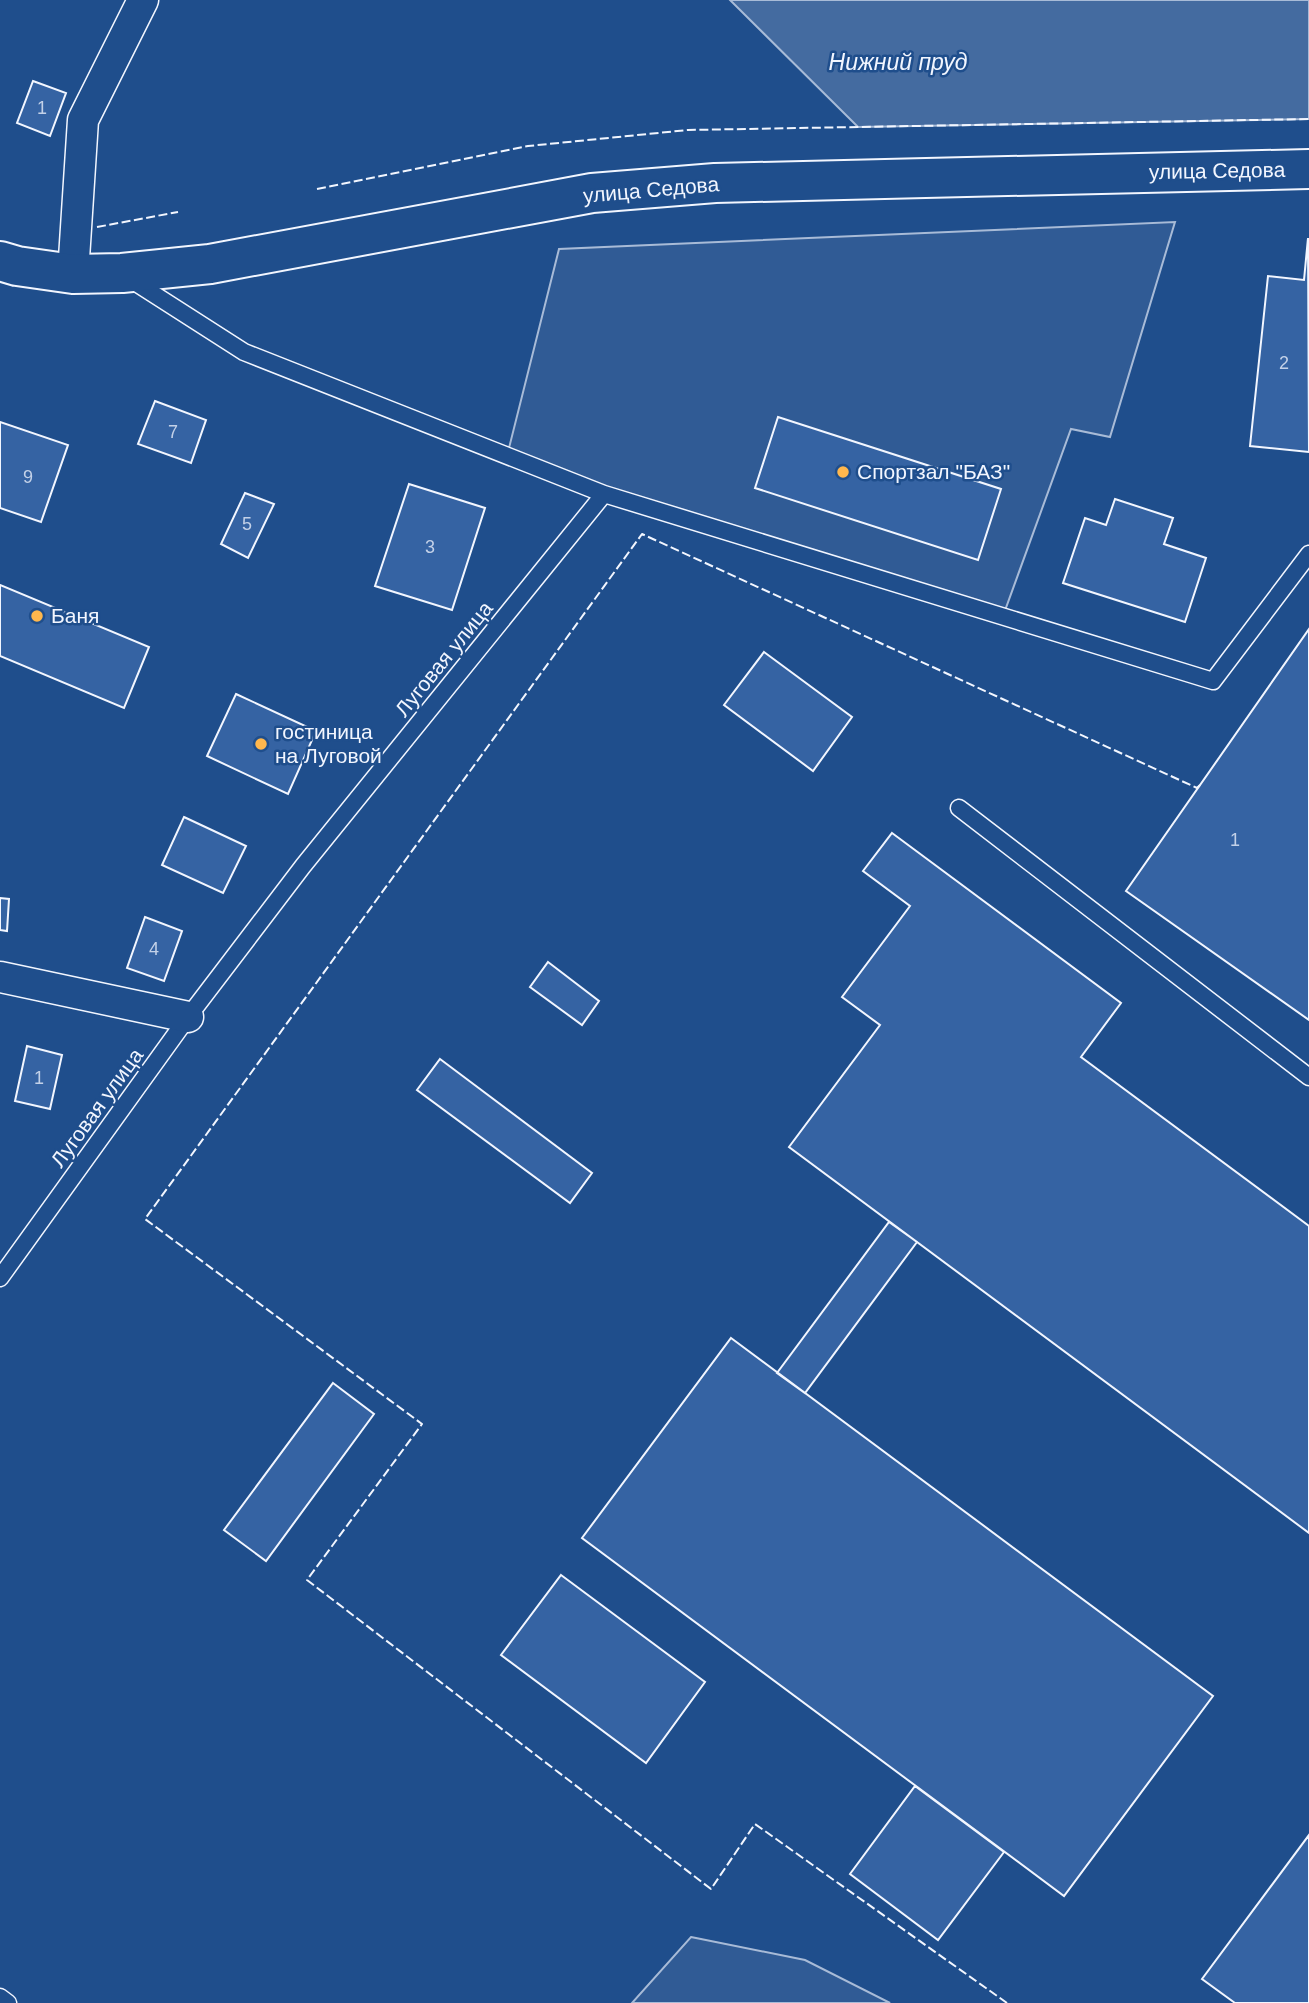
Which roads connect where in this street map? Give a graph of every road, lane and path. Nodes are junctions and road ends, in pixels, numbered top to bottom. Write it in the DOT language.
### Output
graph roads {
  1 [pos="143,0"];
  2 [pos="1309,169"];
  3 [pos="0,261"];
  4 [pos="73,274"];
  5 [pos="122,274"];
  6 [pos="604,494"];
  7 [pos="1309,554"];
  8 [pos="959,808"];
  9 [pos="0,977"];
  10 [pos="188,1017"];
  11 [pos="1309,1077"];
  12 [pos="0,1278"];
  13 [pos="0,1997"];
  14 [pos="7,2003"];
  1 -- 4 [label="street"];
  2 -- 5 [label="main road, улица Седова"];
  3 -- 4 [label="main road, улица Седова"];
  4 -- 5 [label="main road, улица Седова"];
  5 -- 6 [label="lane"];
  6 -- 7 [label="lane"];
  6 -- 10 [label="lane, Луговая улица"];
  8 -- 11 [label="lane"];
  9 -- 10 [label="street"];
  10 -- 12 [label="lane, Луговая улица"];
  13 -- 14 [label="lane"];
}
